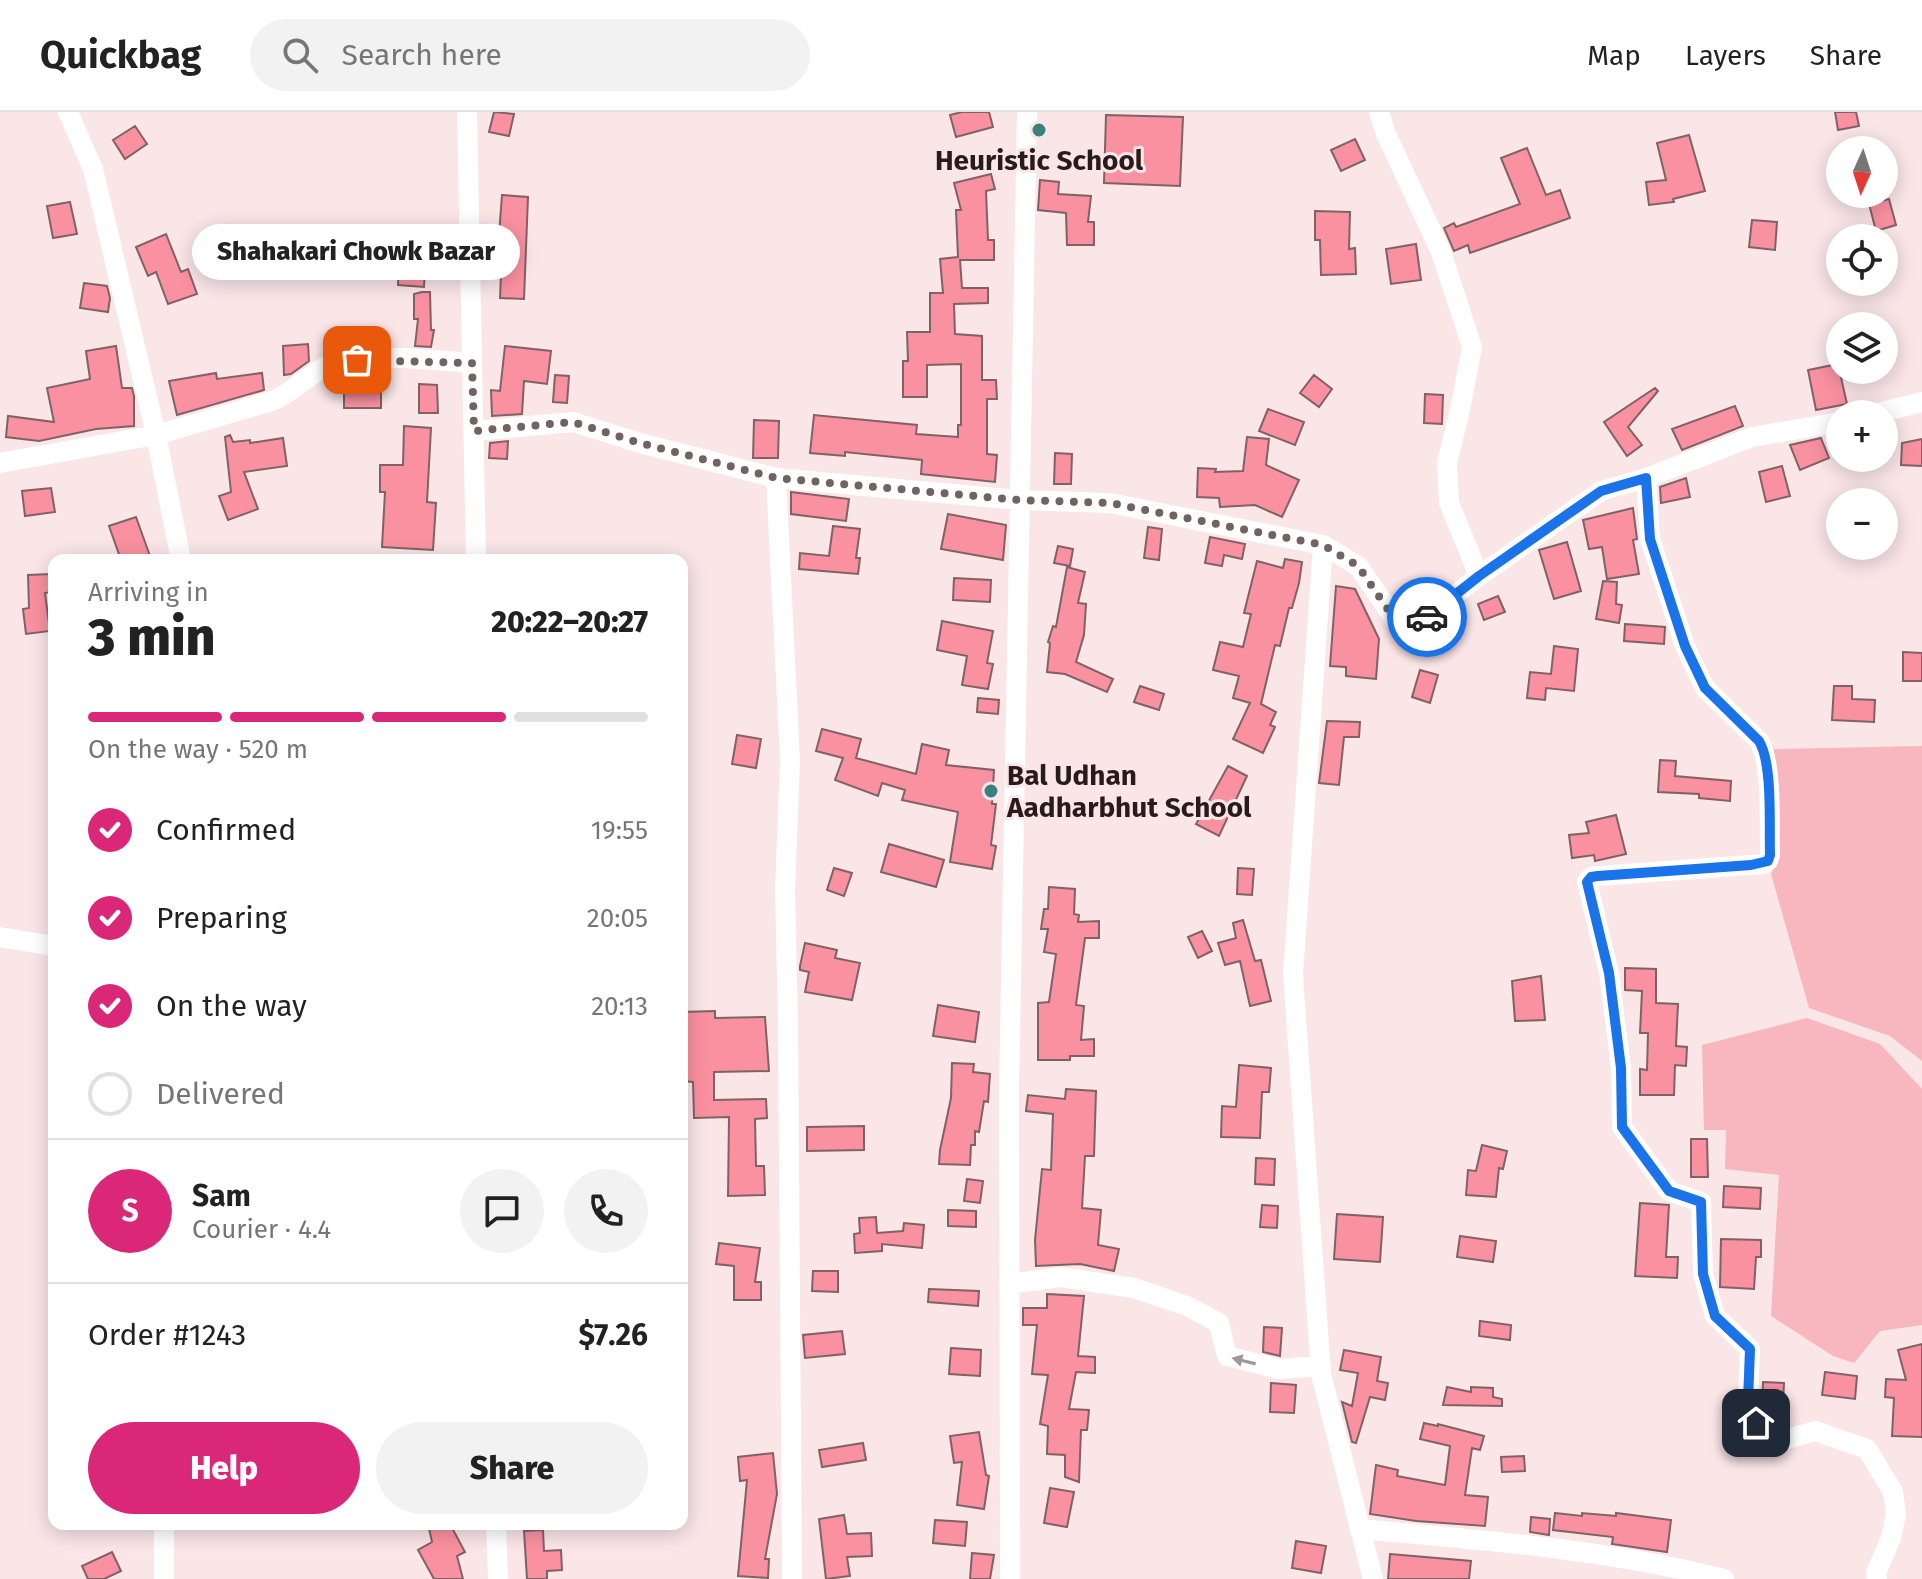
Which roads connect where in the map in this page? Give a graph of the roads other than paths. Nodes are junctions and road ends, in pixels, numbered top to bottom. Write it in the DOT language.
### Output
graph roads {
  1 [pos="68,112"];
  2 [pos="467,112"];
  3 [pos="1027,112"];
  4 [pos="1379,112"];
  5 [pos="472,363"];
  6 [pos="1922,402"];
  7 [pos="1898,408"];
  8 [pos="1826,424"];
  9 [pos="474,431"];
  10 [pos="156,435"];
  11 [pos="0,463"];
  12 [pos="776,478"];
  13 [pos="1646,478"];
  14 [pos="1019,500"];
  15 [pos="1323,545"];
  16 [pos="180,554"];
  17 [pos="476,554"];
  18 [pos="1479,576"];
  19 [pos="0,937"];
  20 [pos="48,945"];
  21 [pos="1010,1284"];
  22 [pos="1321,1366"];
  23 [pos="1359,1529"];
  24 [pos="164,1530"];
  25 [pos="496,1530"];
  26 [pos="164,1579"];
  27 [pos="498,1579"];
  28 [pos="792,1579"];
  29 [pos="1010,1579"];
  30 [pos="1373,1579"];
  31 [pos="1724,1579"];
  32 [pos="1877,1579"];
  1 -- 10 [label="street"];
  2 -- 5 [label="street"];
  3 -- 14 [label="street"];
  4 -- 18 [label="street"];
  5 -- 9 [label="street"];
  5 -- 10 [label="street"];
  6 -- 7 [label="street"];
  8 -- 13 [label="street"];
  9 -- 12 [label="street"];
  9 -- 17 [label="street"];
  10 -- 11 [label="street"];
  10 -- 16 [label="street"];
  12 -- 14 [label="street"];
  12 -- 28 [label="street"];
  13 -- 18 [label="street"];
  13 -- 32 [label="street"];
  14 -- 15 [label="street"];
  14 -- 21 [label="street"];
  15 -- 18 [label="street"];
  15 -- 22 [label="street"];
  19 -- 20 [label="street"];
  22 -- 21 [label="street, one-way"];
  21 -- 29 [label="street"];
  22 -- 23 [label="street"];
  23 -- 30 [label="street"];
  23 -- 31 [label="street"];
  24 -- 26 [label="street"];
  25 -- 27 [label="street"];
}
